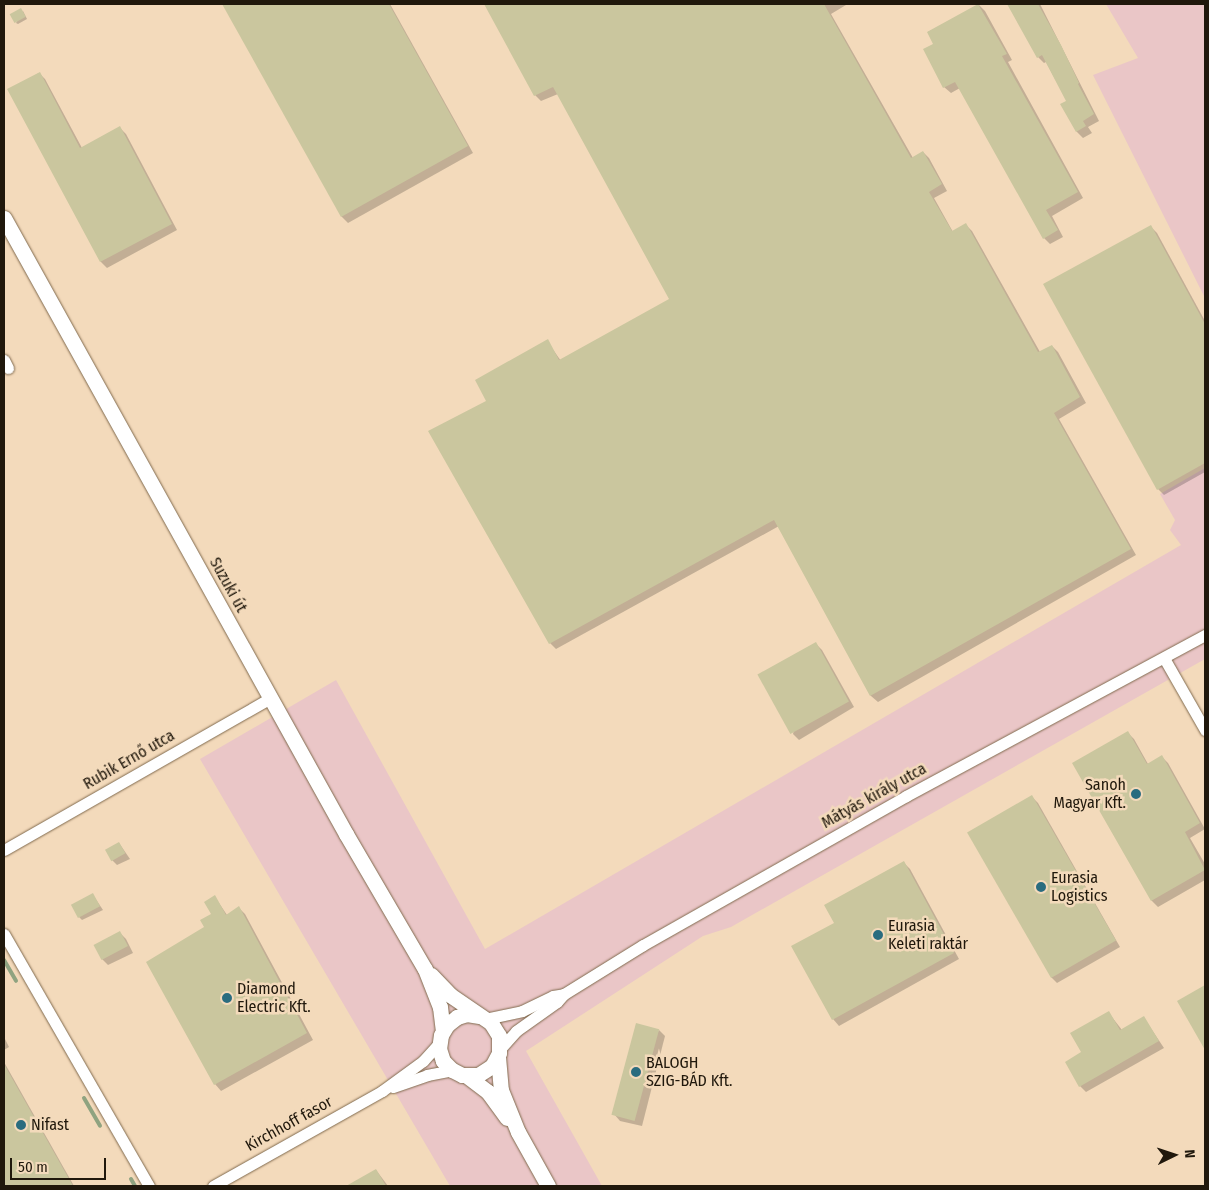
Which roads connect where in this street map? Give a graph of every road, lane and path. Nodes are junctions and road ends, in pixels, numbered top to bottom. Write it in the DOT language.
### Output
graph roads {
  1 [pos="4,218"];
  2 [pos="1205,635"];
  3 [pos="1164,658"];
  4 [pos="270,698"];
  5 [pos="1205,730"];
  6 [pos="4,850"];
  7 [pos="4,934"];
  8 [pos="425,969"];
  9 [pos="564,994"];
  10 [pos="482,1017"];
  11 [pos="441,1036"];
  12 [pos="499,1053"];
  13 [pos="452,1070"];
  14 [pos="467,1076"];
  15 [pos="382,1091"];
  16 [pos="518,1132"];
  17 [pos="149,1186"];
  18 [pos="213,1186"];
  19 [pos="548,1186"];
  1 -- 4 [label="main road, Suzuki út"];
  2 -- 3 [label="street, Mátyás király utca"];
  3 -- 5 [label="street"];
  3 -- 9 [label="street, Mátyás király utca"];
  4 -- 6 [label="street, Rubik Ernő utca"];
  4 -- 8 [label="main road, Suzuki út"];
  7 -- 17 [label="street"];
  8 -- 10 [label="main road"];
  8 -- 11 [label="main road"];
  9 -- 10 [label="street, Mátyás király utca"];
  9 -- 12 [label="street, Mátyás király utca"];
  10 -- 11 [label="main road"];
  10 -- 12 [label="main road"];
  11 -- 13 [label="main road"];
  11 -- 15 [label="street, Kirchhoff fasor"];
  12 -- 14 [label="main road"];
  12 -- 16 [label="main road"];
  13 -- 14 [label="main road"];
  13 -- 15 [label="street, Kirchhoff fasor"];
  14 -- 16 [label="main road"];
  15 -- 18 [label="street, Kirchhoff fasor"];
  16 -- 19 [label="main road"];
}
